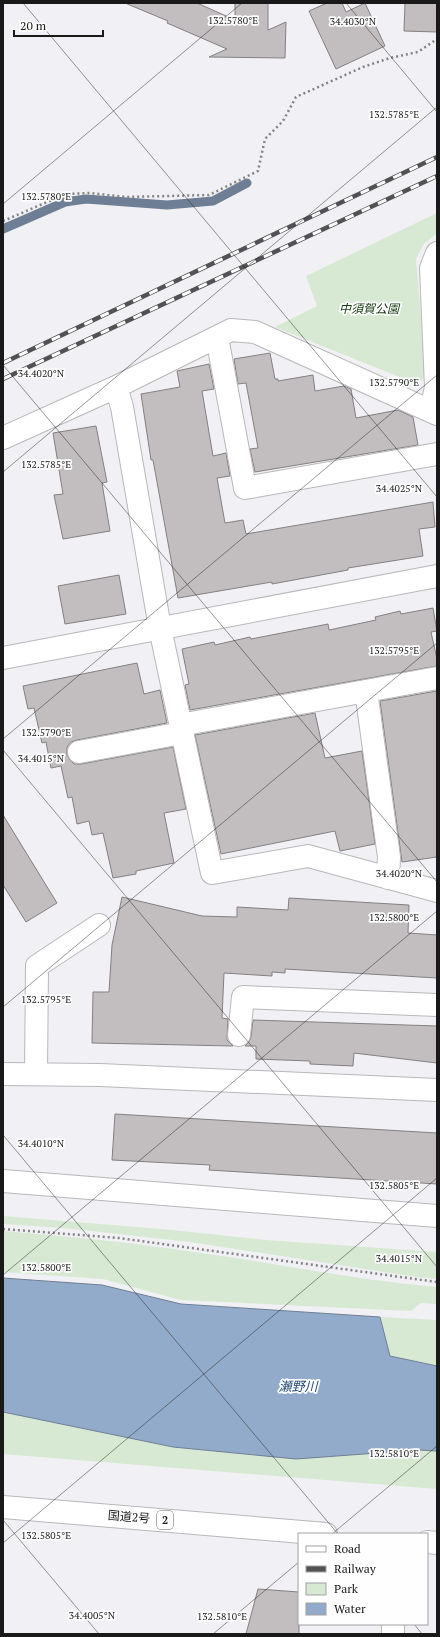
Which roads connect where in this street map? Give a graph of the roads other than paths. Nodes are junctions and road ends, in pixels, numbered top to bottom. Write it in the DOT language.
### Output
graph roads {
  1 [pos="437,253"];
  2 [pos="217,337"];
  3 [pos="116,387"];
  4 [pos="434,412"];
  5 [pos="3,438"];
  6 [pos="437,454"];
  7 [pos="437,576"];
  8 [pos="160,628"];
  9 [pos="3,658"];
  10 [pos="437,678"];
  11 [pos="366,691"];
  12 [pos="181,729"];
  13 [pos="79,752"];
  14 [pos="388,878"];
  15 [pos="437,891"];
  16 [pos="99,925"];
  17 [pos="437,1005"];
  18 [pos="239,1035"];
  19 [pos="3,1074"];
  20 [pos="36,1074"];
  21 [pos="437,1090"];
  22 [pos="3,1181"];
  23 [pos="437,1216"];
  24 [pos="3,1507"];
  25 [pos="314,1533"];
  1 -- 4 [label="main road"];
  2 -- 3 [label="main road"];
  2 -- 4 [label="main road"];
  2 -- 6 [label="main road"];
  3 -- 5 [label="main road"];
  3 -- 8 [label="main road"];
  7 -- 8 [label="main road"];
  8 -- 9 [label="main road"];
  8 -- 12 [label="main road"];
  10 -- 11 [label="main road"];
  11 -- 12 [label="main road"];
  11 -- 14 [label="main road"];
  12 -- 13 [label="main road"];
  12 -- 14 [label="main road"];
  14 -- 15 [label="main road"];
  16 -- 20 [label="main road"];
  17 -- 18 [label="main road"];
  19 -- 20 [label="main road"];
  20 -- 21 [label="main road"];
  22 -- 23 [label="main road"];
  24 -- 25 [label="main road, 国道2号 / 2"];
}
